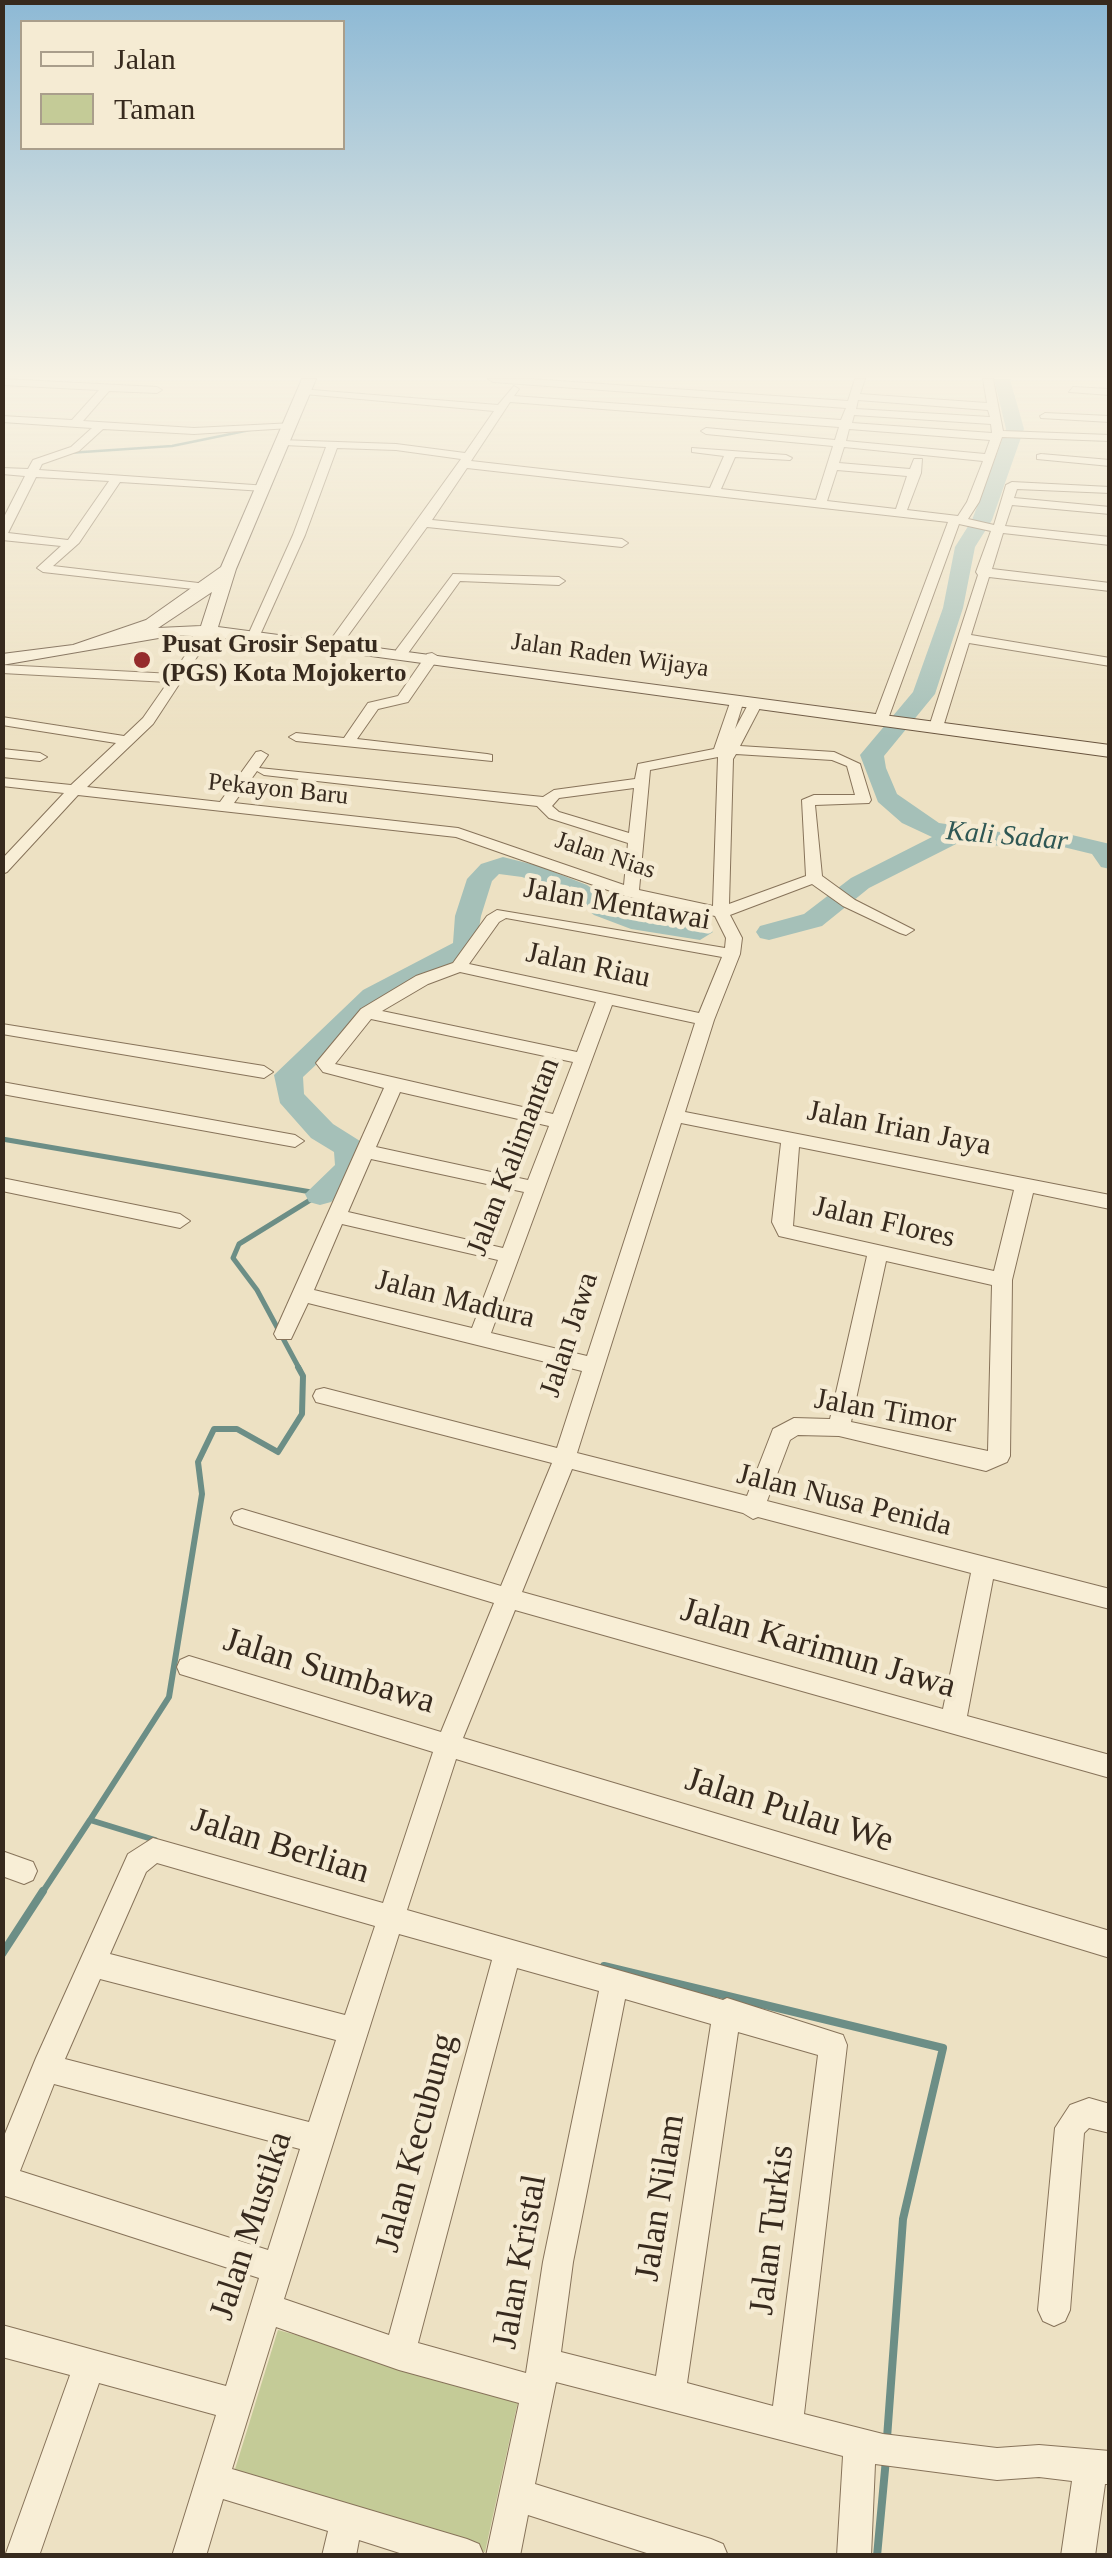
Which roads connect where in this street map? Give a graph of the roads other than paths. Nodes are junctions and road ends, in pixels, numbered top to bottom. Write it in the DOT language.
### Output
graph roads {
  1 [pos="20,498"];
  2 [pos="103,498"];
  3 [pos="259,498"];
  4 [pos="313,498"];
  5 [pos="441,498"];
  6 [pos="770,498"];
  7 [pos="822,498"];
  8 [pos="905,498"];
  9 [pos="975,498"];
  10 [pos="1008,501"];
  11 [pos="820,504"];
  12 [pos="1110,512"];
  13 [pos="900,513"];
  14 [pos="963,521"];
  15 [pos="424,523"];
  16 [pos="991,528"];
  17 [pos="4,536"];
  18 [pos="1110,541"];
  19 [pos="622,543"];
  20 [pos="71,544"];
  21 [pos="228,569"];
  22 [pos="982,572"];
  23 [pos="559,581"];
  24 [pos="1110,587"];
  25 [pos="207,588"];
  26 [pos="208,631"];
  27 [pos="254,635"];
  28 [pos="963,638"];
  29 [pos="102,643"];
  30 [pos="334,645"];
  31 [pos="401,653"];
  32 [pos="42,656"];
  33 [pos="432,657"];
  34 [pos="2,660"];
  35 [pos="1110,662"];
  36 [pos="2,669"];
  37 [pos="26,671"];
  38 [pos="178,678"];
  39 [pos="746,701"];
  40 [pos="886,719"];
  41 [pos="2,722"];
  42 [pos="934,727"];
  43 [pos="296,736"];
  44 [pos="130,741"];
  45 [pos="348,742"];
  46 [pos="1110,751"];
  47 [pos="2,753"];
  48 [pos="727,753"];
  49 [pos="40,756"];
  50 [pos="308,758"];
  51 [pos="486,758"];
  52 [pos="295,780"];
  53 [pos="2,782"];
  54 [pos="638,783"];
  55 [pos="74,791"];
  56 [pos="544,802"];
  57 [pos="224,807"];
  58 [pos="476,838"];
  59 [pos="638,841"];
  60 [pos="2,869"];
  61 [pos="814,878"];
  62 [pos="631,894"];
  63 [pos="906,930"];
  64 [pos="727,932"];
  65 [pos="459,967"];
  66 [pos="606,998"];
  67 [pos="368,1013"];
  68 [pos="705,1020"];
  69 [pos="2,1029"];
  70 [pos="583,1059"];
  71 [pos="264,1072"];
  72 [pos="394,1084"];
  73 [pos="2,1088"];
  74 [pos="675,1121"];
  75 [pos="560,1122"];
  76 [pos="295,1142"];
  77 [pos="790,1144"];
  78 [pos="365,1151"];
  79 [pos="2,1184"];
  80 [pos="535,1188"];
  81 [pos="1024,1189"];
  82 [pos="1110,1202"];
  83 [pos="336,1216"];
  84 [pos="180,1221"];
  85 [pos="878,1253"];
  86 [pos="509,1256"];
  87 [pos="1002,1280"];
  88 [pos="302,1294"];
  89 [pos="284,1334"];
  90 [pos="479,1337"];
  91 [pos="594,1366"];
  92 [pos="324,1396"];
  93 [pos="839,1428"];
  94 [pos="564,1460"];
  95 [pos="753,1510"];
  96 [pos="242,1518"];
  97 [pos="984,1567"];
  98 [pos="508,1598"];
  99 [pos="1110,1600"];
  100 [pos="189,1666"];
  101 [pos="953,1722"];
  102 [pos="448,1744"];
  103 [pos="1110,1767"];
  104 [pos="392,1911"];
  105 [pos="1110,1945"];
  106 [pos="508,1952"];
  107 [pos="95,1964"];
  108 [pos="615,1981"];
  109 [pos="726,2012"];
  110 [pos="354,2031"];
  111 [pos="46,2068"];
  112 [pos="1110,2119"];
  113 [pos="318,2139"];
  114 [pos="2,2180"];
  115 [pos="278,2269"];
  116 [pos="266,2308"];
  117 [pos="1054,2310"];
  118 [pos="2,2341"];
  119 [pos="398,2354"];
  120 [pos="90,2364"];
  121 [pos="541,2377"];
  122 [pos="669,2394"];
  123 [pos="234,2404"];
  124 [pos="787,2423"];
  125 [pos="881,2449"];
  126 [pos="1100,2466"];
  127 [pos="211,2479"];
  128 [pos="518,2495"];
  129 [pos="348,2519"];
  130 [pos="663,2549"];
  131 [pos="22,2556"];
  132 [pos="189,2556"];
  133 [pos="339,2556"];
  134 [pos="466,2556"];
  135 [pos="503,2556"];
  136 [pos="711,2556"];
  137 [pos="854,2556"];
  138 [pos="1078,2556"];
  1 -- 17 [label="street"];
  2 -- 20 [label="street"];
  3 -- 21 [label="main road"];
  4 -- 27 [label="street"];
  5 -- 15 [label="street"];
  6 -- 11 [label="street"];
  7 -- 11 [label="street"];
  8 -- 13 [label="street"];
  9 -- 14 [label="street"];
  10 -- 12 [label="street"];
  10 -- 16 [label="street"];
  11 -- 13 [label="street"];
  13 -- 14 [label="street"];
  14 -- 16 [label="street"];
  14 -- 40 [label="street"];
  15 -- 19 [label="street"];
  15 -- 30 [label="street"];
  16 -- 18 [label="street"];
  16 -- 22 [label="street"];
  17 -- 20 [label="street"];
  20 -- 25 [label="street"];
  21 -- 25 [label="main road"];
  21 -- 26 [label="main road"];
  22 -- 24 [label="street"];
  22 -- 28 [label="street"];
  23 -- 31 [label="street"];
  25 -- 29 [label="main road"];
  26 -- 27 [label="main road, Jalan Raden Wijaya"];
  26 -- 29 [label="main road, Jalan Raden Wijaya"];
  26 -- 38 [label="street"];
  27 -- 30 [label="main road, Jalan Raden Wijaya"];
  28 -- 35 [label="street"];
  28 -- 42 [label="street"];
  29 -- 32 [label="main road"];
  30 -- 31 [label="main road, Jalan Raden Wijaya"];
  31 -- 33 [label="main road, Jalan Raden Wijaya"];
  32 -- 34 [label="main road"];
  32 -- 37 [label="street"];
  33 -- 39 [label="main road, Jalan Raden Wijaya"];
  33 -- 45 [label="street"];
  36 -- 37 [label="street"];
  37 -- 38 [label="street"];
  38 -- 44 [label="street"];
  39 -- 40 [label="main road, Jalan Raden Wijaya"];
  39 -- 48 [label="street, Jalan Jawa"];
  40 -- 42 [label="main road, Jalan Raden Wijaya"];
  41 -- 44 [label="street"];
  42 -- 46 [label="main road, Jalan Raden Wijaya"];
  43 -- 45 [label="street"];
  44 -- 55 [label="street"];
  45 -- 51 [label="street"];
  47 -- 49 [label="street"];
  48 -- 54 [label="street"];
  48 -- 61 [label="street"];
  48 -- 64 [label="street, Jalan Jawa"];
  50 -- 52 [label="street"];
  52 -- 56 [label="street"];
  52 -- 57 [label="street"];
  53 -- 55 [label="street, Pekayon Baru"];
  54 -- 56 [label="street"];
  54 -- 59 [label="street"];
  55 -- 57 [label="street, Pekayon Baru"];
  55 -- 60 [label="street"];
  56 -- 59 [label="street"];
  57 -- 58 [label="street, Pekayon Baru"];
  58 -- 62 [label="street, Jalan Nias"];
  59 -- 62 [label="street"];
  61 -- 63 [label="street"];
  61 -- 64 [label="street"];
  62 -- 64 [label="street, Jalan Nias"];
  64 -- 65 [label="street, Jalan Mentawai"];
  64 -- 68 [label="street, Jalan Jawa"];
  65 -- 66 [label="street, Jalan Riau"];
  65 -- 67 [label="street"];
  66 -- 68 [label="street, Jalan Riau"];
  66 -- 70 [label="street, Jalan Kalimantan"];
  67 -- 70 [label="street"];
  67 -- 72 [label="street"];
  68 -- 74 [label="street, Jalan Jawa"];
  69 -- 71 [label="street"];
  70 -- 75 [label="street, Jalan Kalimantan"];
  72 -- 75 [label="street"];
  72 -- 78 [label="street"];
  73 -- 76 [label="street"];
  74 -- 77 [label="street, Jalan Irian Jaya"];
  74 -- 91 [label="street, Jalan Jawa"];
  75 -- 80 [label="street, Jalan Kalimantan"];
  77 -- 81 [label="street, Jalan Irian Jaya"];
  77 -- 85 [label="street, Jalan Flores"];
  78 -- 80 [label="street"];
  78 -- 83 [label="street"];
  79 -- 84 [label="street"];
  80 -- 86 [label="street, Jalan Kalimantan"];
  81 -- 82 [label="street, Jalan Irian Jaya"];
  81 -- 87 [label="street"];
  83 -- 86 [label="street"];
  83 -- 88 [label="street"];
  85 -- 87 [label="street, Jalan Flores"];
  85 -- 93 [label="street"];
  86 -- 90 [label="street, Jalan Kalimantan"];
  87 -- 93 [label="street, Jalan Timor"];
  88 -- 89 [label="street"];
  88 -- 90 [label="street, Jalan Madura"];
  90 -- 91 [label="street, Jalan Madura"];
  91 -- 94 [label="street, Jalan Jawa"];
  92 -- 94 [label="street, Jalan Nusa Penida"];
  93 -- 95 [label="street, Jalan Timor"];
  94 -- 95 [label="street, Jalan Nusa Penida"];
  94 -- 98 [label="street, Jalan Jawa"];
  95 -- 97 [label="street, Jalan Nusa Penida"];
  96 -- 98 [label="street, Jalan Karimun Jawa"];
  97 -- 99 [label="street, Jalan Nusa Penida"];
  97 -- 101 [label="street"];
  98 -- 101 [label="street, Jalan Karimun Jawa"];
  98 -- 102 [label="street, Jalan Jawa"];
  100 -- 102 [label="street, Jalan Sumbawa"];
  101 -- 103 [label="street, Jalan Karimun Jawa"];
  102 -- 104 [label="street, Jalan Jawa"];
  102 -- 105 [label="street, Jalan Pulau We"];
  104 -- 106 [label="street"];
  104 -- 107 [label="street, Jalan Berlian"];
  104 -- 110 [label="street, Jalan Mustika"];
  106 -- 108 [label="street"];
  106 -- 119 [label="street, Jalan Kecubung"];
  107 -- 110 [label="street"];
  107 -- 111 [label="street, Jalan Berlian"];
  108 -- 109 [label="street"];
  108 -- 121 [label="street, Jalan Kristal"];
  109 -- 122 [label="street, Jalan Nilam"];
  109 -- 124 [label="street, Jalan Turkis"];
  110 -- 113 [label="street, Jalan Mustika"];
  111 -- 113 [label="street"];
  111 -- 114 [label="street, Jalan Berlian"];
  112 -- 117 [label="street"];
  113 -- 115 [label="street, Jalan Mustika"];
  114 -- 115 [label="street"];
  115 -- 116 [label="street, Jalan Mustika"];
  116 -- 119 [label="street"];
  116 -- 123 [label="street, Jalan Mustika"];
  118 -- 120 [label="street"];
  119 -- 121 [label="street"];
  120 -- 123 [label="street"];
  120 -- 131 [label="street"];
  121 -- 122 [label="street"];
  121 -- 128 [label="street, Jalan Kristal"];
  122 -- 124 [label="street"];
  123 -- 127 [label="street, Jalan Mustika"];
  124 -- 125 [label="street"];
  125 -- 126 [label="street"];
  125 -- 137 [label="street"];
  126 -- 138 [label="street"];
  127 -- 129 [label="street"];
  127 -- 132 [label="street, Jalan Mustika"];
  128 -- 130 [label="street"];
  128 -- 135 [label="street, Jalan Kristal"];
  129 -- 133 [label="street"];
  129 -- 134 [label="street"];
  130 -- 136 [label="street"];
}
